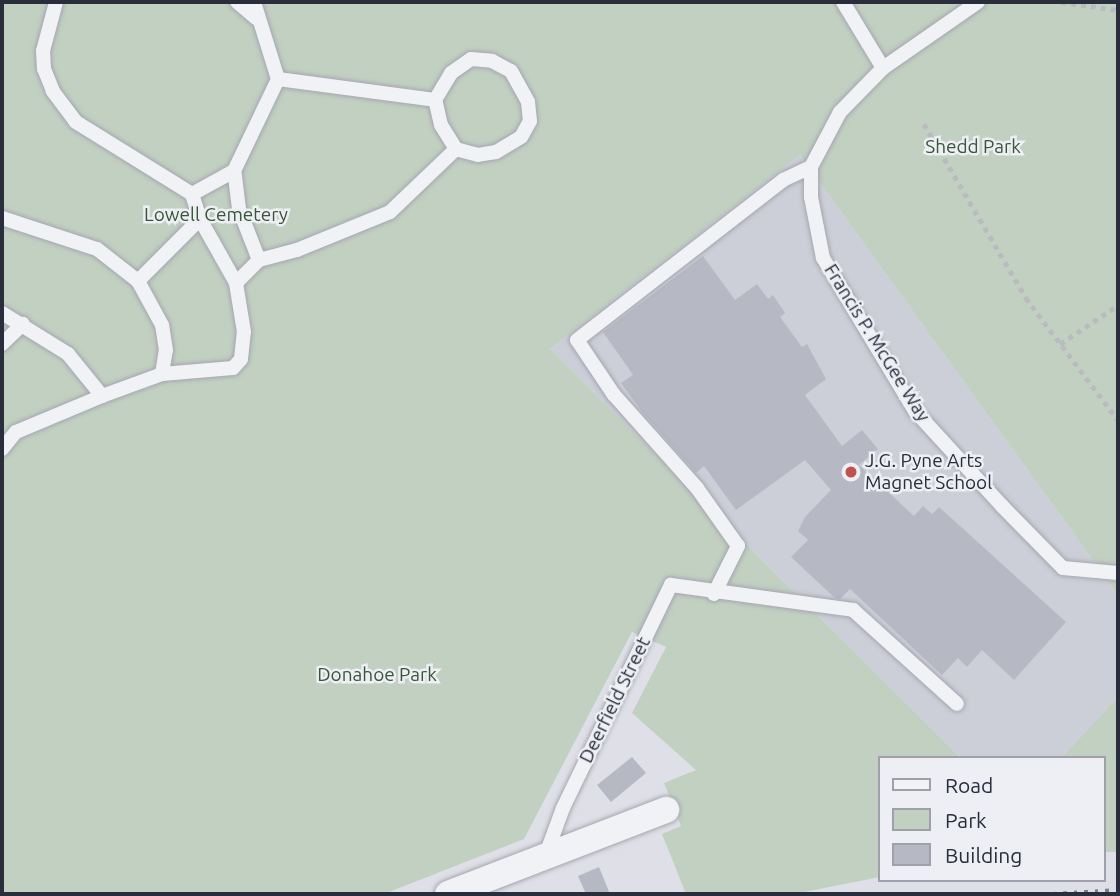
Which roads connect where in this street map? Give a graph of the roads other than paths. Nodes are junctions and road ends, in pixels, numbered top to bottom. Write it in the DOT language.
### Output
graph roads {
  1 [pos="56,2"];
  2 [pos="237,2"];
  3 [pos="254,2"];
  4 [pos="843,2"];
  5 [pos="978,2"];
  6 [pos="256,18"];
  7 [pos="883,68"];
  8 [pos="278,79"];
  9 [pos="435,100"];
  10 [pos="456,149"];
  11 [pos="811,167"];
  12 [pos="234,172"];
  13 [pos="191,194"];
  14 [pos="2,218"];
  15 [pos="200,219"];
  16 [pos="259,260"];
  17 [pos="138,281"];
  18 [pos="236,283"];
  19 [pos="2,313"];
  20 [pos="23,324"];
  21 [pos="2,344"];
  22 [pos="162,374"];
  23 [pos="102,396"];
  24 [pos="2,449"];
  25 [pos="1118,573"];
  26 [pos="714,594"];
  27 [pos="957,704"];
  28 [pos="666,810"];
  29 [pos="545,857"];
  30 [pos="448,894"];
  1 -- 13 [label="lane"];
  2 -- 6 [label="lane"];
  3 -- 6 [label="lane"];
  4 -- 7 [label="lane"];
  5 -- 7 [label="lane, Francis P. McGee Way"];
  6 -- 8 [label="lane"];
  7 -- 11 [label="lane, Francis P. McGee Way"];
  8 -- 9 [label="lane"];
  8 -- 12 [label="lane"];
  9 -- 10 [label="lane"];
  9 -- 10 [label="lane"];
  10 -- 16 [label="lane"];
  11 -- 25 [label="lane, Francis P. McGee Way"];
  11 -- 26 [label="lane"];
  12 -- 13 [label="lane"];
  12 -- 16 [label="lane"];
  13 -- 15 [label="lane"];
  14 -- 17 [label="lane"];
  15 -- 17 [label="lane"];
  15 -- 18 [label="lane"];
  16 -- 18 [label="lane"];
  17 -- 22 [label="lane"];
  18 -- 22 [label="lane"];
  19 -- 20 [label="lane"];
  20 -- 21 [label="lane"];
  20 -- 23 [label="lane"];
  22 -- 23 [label="lane"];
  23 -- 24 [label="lane"];
  26 -- 27 [label="lane"];
  26 -- 29 [label="lane, Deerfield Street"];
  28 -- 29 [label="street"];
  29 -- 30 [label="street"];
}
